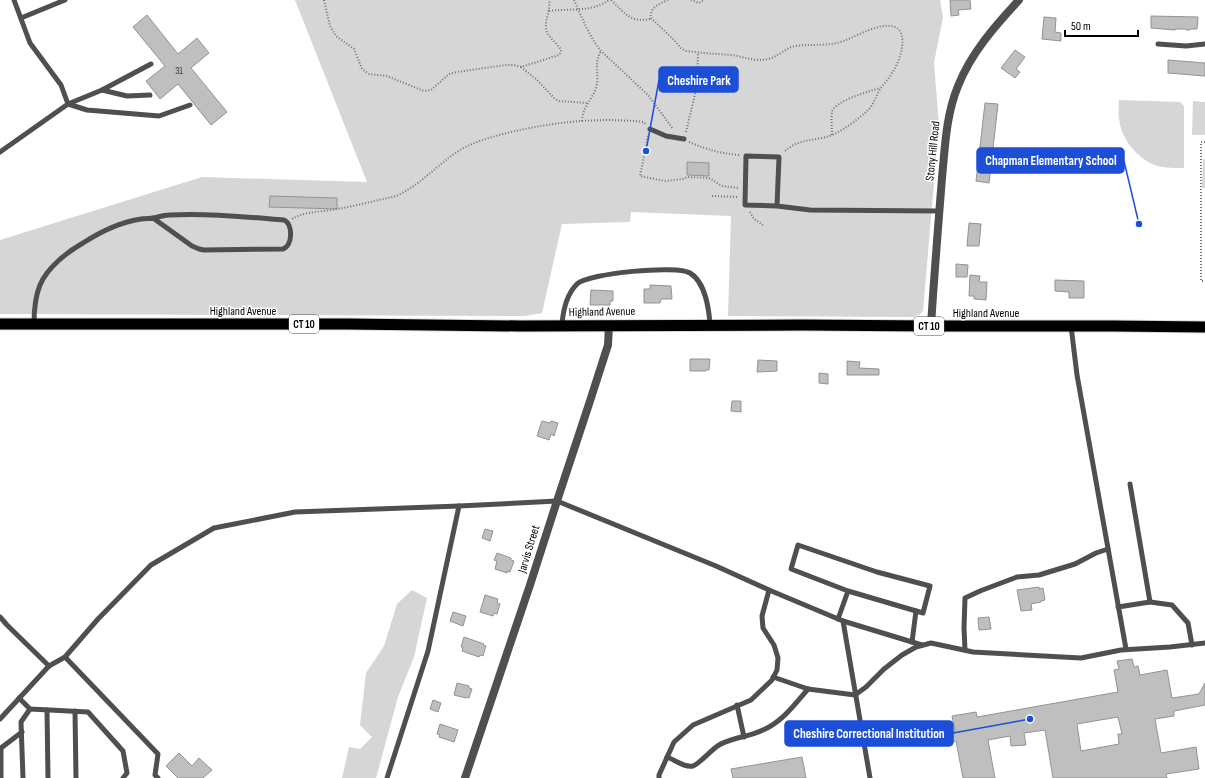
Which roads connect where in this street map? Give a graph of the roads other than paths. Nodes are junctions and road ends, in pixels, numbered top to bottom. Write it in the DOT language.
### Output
graph roads {
  1 [pos="14,0"];
  2 [pos="64,0"];
  3 [pos="1019,0"];
  4 [pos="21,18"];
  5 [pos="1158,44"];
  6 [pos="1205,44"];
  7 [pos="151,64"];
  8 [pos="102,90"];
  9 [pos="150,95"];
  10 [pos="68,104"];
  11 [pos="190,105"];
  12 [pos="650,129"];
  13 [pos="684,139"];
  14 [pos="0,152"];
  15 [pos="777,206"];
  16 [pos="939,211"];
  17 [pos="152,218"];
  18 [pos="0,324"];
  19 [pos="34,324"];
  20 [pos="710,325"];
  21 [pos="562,326"];
  22 [pos="609,326"];
  23 [pos="931,326"];
  24 [pos="1071,326"];
  25 [pos="1205,327"];
  26 [pos="1130,484"];
  27 [pos="557,501"];
  28 [pos="459,506"];
  29 [pos="1108,549"];
  30 [pos="769,590"];
  31 [pos="848,591"];
  32 [pos="1150,602"];
  33 [pos="1118,608"];
  34 [pos="916,611"];
  35 [pos="0,617"];
  36 [pos="841,620"];
  37 [pos="912,642"];
  38 [pos="1205,643"];
  39 [pos="1192,644"];
  40 [pos="923,645"];
  41 [pos="1126,649"];
  42 [pos="965,650"];
  43 [pos="65,657"];
  44 [pos="49,666"];
  45 [pos="773,677"];
  46 [pos="808,689"];
  47 [pos="856,696"];
  48 [pos="20,698"];
  49 [pos="737,705"];
  50 [pos="30,709"];
  51 [pos="48,710"];
  52 [pos="75,711"];
  53 [pos="0,720"];
  54 [pos="22,732"];
  55 [pos="744,737"];
  56 [pos="667,757"];
  57 [pos="1,778"];
  58 [pos="23,778"];
  59 [pos="48,778"];
  60 [pos="76,778"];
  61 [pos="123,778"];
  62 [pos="158,778"];
  63 [pos="387,778"];
  64 [pos="465,778"];
  65 [pos="659,778"];
  66 [pos="870,778"];
  1 -- 4 [label="lane"];
  2 -- 4 [label="lane"];
  3 -- 16 [label="street, Stony Hill Road"];
  4 -- 10 [label="lane"];
  5 -- 6 [label="lane"];
  7 -- 8 [label="lane"];
  8 -- 9 [label="lane"];
  8 -- 10 [label="lane"];
  10 -- 11 [label="lane"];
  10 -- 14 [label="lane"];
  12 -- 13 [label="lane"];
  15 -- 15 [label="lane"];
  15 -- 16 [label="lane"];
  16 -- 23 [label="street, Stony Hill Road"];
  17 -- 17 [label="lane"];
  17 -- 19 [label="lane"];
  18 -- 19 [label="highway, Highland Avenue / CT 10"];
  19 -- 21 [label="highway, Highland Avenue / CT 10"];
  20 -- 21 [label="lane"];
  20 -- 22 [label="highway, Highland Avenue / CT 10"];
  20 -- 23 [label="highway, Highland Avenue / CT 10"];
  21 -- 22 [label="highway, Highland Avenue / CT 10"];
  22 -- 27 [label="street, Jarvis Street"];
  23 -- 24 [label="highway, Highland Avenue / CT 10"];
  24 -- 25 [label="highway, Highland Avenue / CT 10"];
  24 -- 29 [label="lane"];
  26 -- 32 [label="lane"];
  27 -- 28 [label="lane"];
  27 -- 30 [label="lane"];
  27 -- 64 [label="street, Jarvis Street"];
  28 -- 43 [label="lane"];
  28 -- 63 [label="lane"];
  29 -- 33 [label="lane"];
  29 -- 42 [label="lane"];
  30 -- 36 [label="lane"];
  30 -- 45 [label="lane"];
  31 -- 34 [label="lane"];
  31 -- 34 [label="lane"];
  31 -- 36 [label="lane"];
  32 -- 33 [label="lane"];
  32 -- 39 [label="lane"];
  33 -- 41 [label="lane"];
  34 -- 37 [label="lane"];
  35 -- 44 [label="lane"];
  36 -- 37 [label="lane"];
  36 -- 47 [label="lane"];
  37 -- 40 [label="lane"];
  38 -- 39 [label="lane"];
  39 -- 41 [label="lane"];
  40 -- 42 [label="lane"];
  40 -- 47 [label="lane"];
  41 -- 42 [label="lane"];
  43 -- 44 [label="lane"];
  43 -- 62 [label="lane"];
  44 -- 48 [label="lane"];
  45 -- 46 [label="lane"];
  45 -- 49 [label="lane"];
  46 -- 47 [label="lane"];
  46 -- 55 [label="lane"];
  47 -- 66 [label="lane"];
  48 -- 50 [label="lane"];
  48 -- 53 [label="lane"];
  49 -- 55 [label="lane"];
  49 -- 56 [label="lane"];
  50 -- 51 [label="lane"];
  50 -- 54 [label="lane"];
  51 -- 52 [label="lane"];
  51 -- 59 [label="lane"];
  52 -- 60 [label="lane"];
  52 -- 61 [label="lane"];
  54 -- 57 [label="lane"];
  54 -- 58 [label="lane"];
  55 -- 56 [label="lane"];
  56 -- 65 [label="lane"];
}
